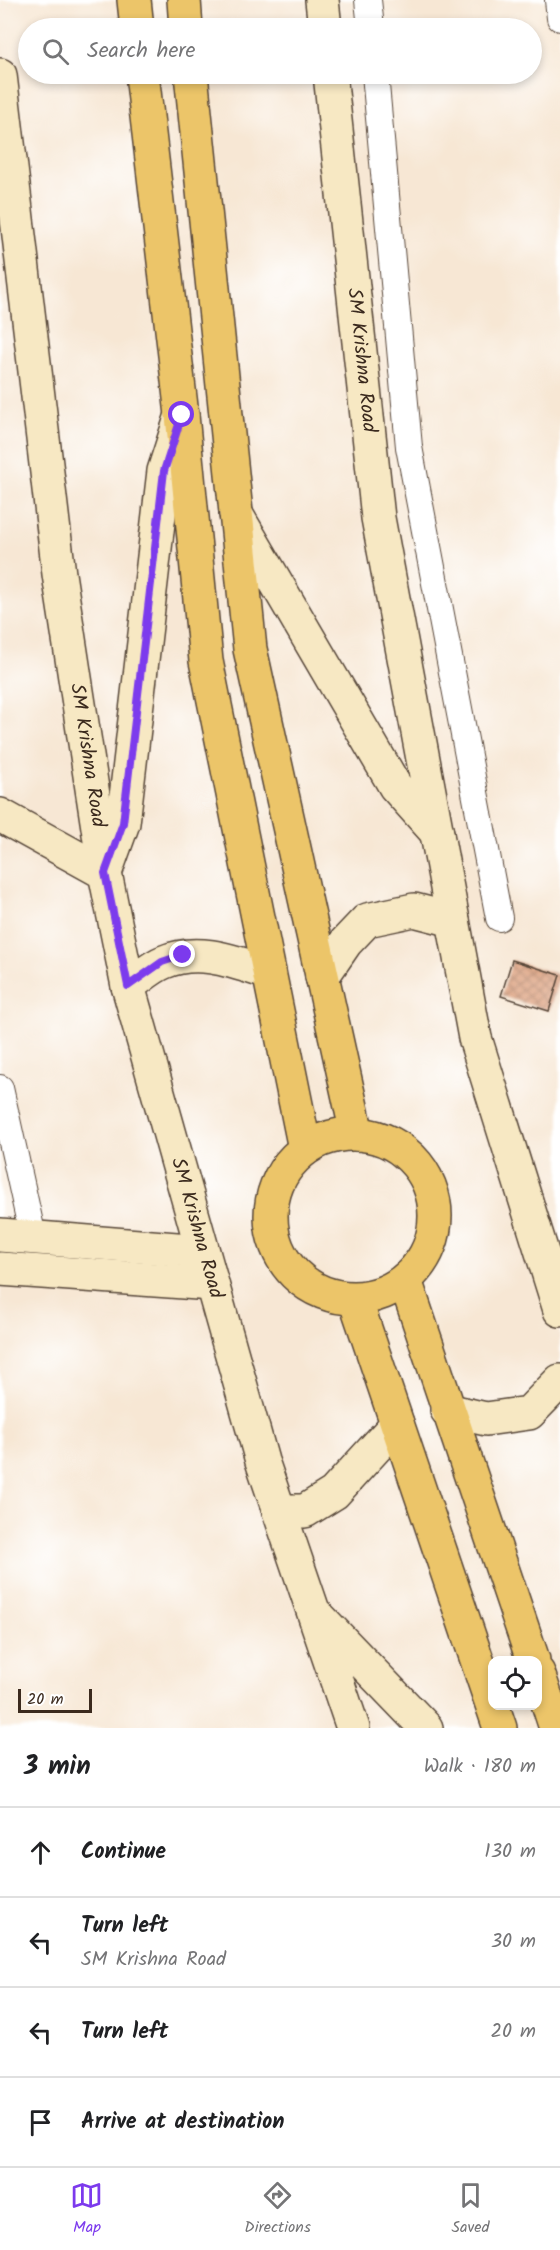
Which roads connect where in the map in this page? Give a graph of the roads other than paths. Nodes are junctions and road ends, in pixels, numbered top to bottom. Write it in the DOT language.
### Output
graph roads {
  1 [pos="134,0"];
  2 [pos="184,0"];
  3 [pos="322,0"];
  4 [pos="368,0"];
  5 [pos="558,0"];
  6 [pos="136,18"];
  7 [pos="185,18"];
  8 [pos="324,18"];
  9 [pos="370,18"];
  10 [pos="560,18"];
  11 [pos="0,75"];
  12 [pos="143,84"];
  13 [pos="192,84"];
  14 [pos="331,84"];
  15 [pos="376,84"];
  16 [pos="182,415"];
  17 [pos="236,514"];
  18 [pos="0,815"];
  19 [pos="437,833"];
  20 [pos="105,873"];
  21 [pos="499,918"];
  22 [pos="453,920"];
  23 [pos="269,973"];
  24 [pos="322,977"];
  25 [pos="128,986"];
  26 [pos="0,1088"];
  27 [pos="357,1134"];
  28 [pos="305,1149"];
  29 [pos="0,1235"];
  30 [pos="33,1237"];
  31 [pos="202,1251"];
  32 [pos="0,1269"];
  33 [pos="405,1280"];
  34 [pos="212,1284"];
  35 [pos="355,1299"];
  36 [pos="560,1310"];
  37 [pos="560,1382"];
  38 [pos="447,1410"];
  39 [pos="397,1424"];
  40 [pos="279,1510"];
  41 [pos="313,1611"];
  42 [pos="532,1656"];
  43 [pos="542,1687"];
  44 [pos="353,1728"];
  45 [pos="426,1728"];
  46 [pos="500,1728"];
  47 [pos="556,1728"];
  1 -- 6 [label="highway"];
  2 -- 7 [label="highway"];
  3 -- 8 [label="street"];
  4 -- 9 [label="street"];
  5 -- 10 [label="street"];
  11 -- 20 [label="street, SM Krishna Road"];
  12 -- 16 [label="highway"];
  13 -- 17 [label="highway"];
  14 -- 19 [label="street, SM Krishna Road"];
  15 -- 21 [label="street"];
  16 -- 20 [label="street"];
  16 -- 23 [label="highway"];
  17 -- 19 [label="street"];
  17 -- 24 [label="highway"];
  18 -- 20 [label="street"];
  19 -- 22 [label="street, SM Krishna Road"];
  20 -- 25 [label="street, SM Krishna Road"];
  22 -- 24 [label="street"];
  22 -- 36 [label="street, SM Krishna Road"];
  23 -- 25 [label="street"];
  23 -- 28 [label="highway"];
  24 -- 27 [label="highway"];
  25 -- 31 [label="street, SM Krishna Road"];
  26 -- 30 [label="street"];
  27 -- 28 [label="highway"];
  27 -- 33 [label="highway"];
  28 -- 35 [label="highway"];
  29 -- 30 [label="street"];
  30 -- 31 [label="street"];
  31 -- 34 [label="street, SM Krishna Road"];
  32 -- 34 [label="street"];
  33 -- 35 [label="highway"];
  33 -- 38 [label="highway"];
  34 -- 40 [label="street, SM Krishna Road"];
  35 -- 39 [label="highway"];
  37 -- 38 [label="street"];
  38 -- 42 [label="highway"];
  39 -- 40 [label="street"];
  39 -- 46 [label="highway"];
  40 -- 41 [label="street, SM Krishna Road"];
  41 -- 44 [label="street, SM Krishna Road"];
  41 -- 45 [label="street"];
  43 -- 47 [label="highway"];
}
